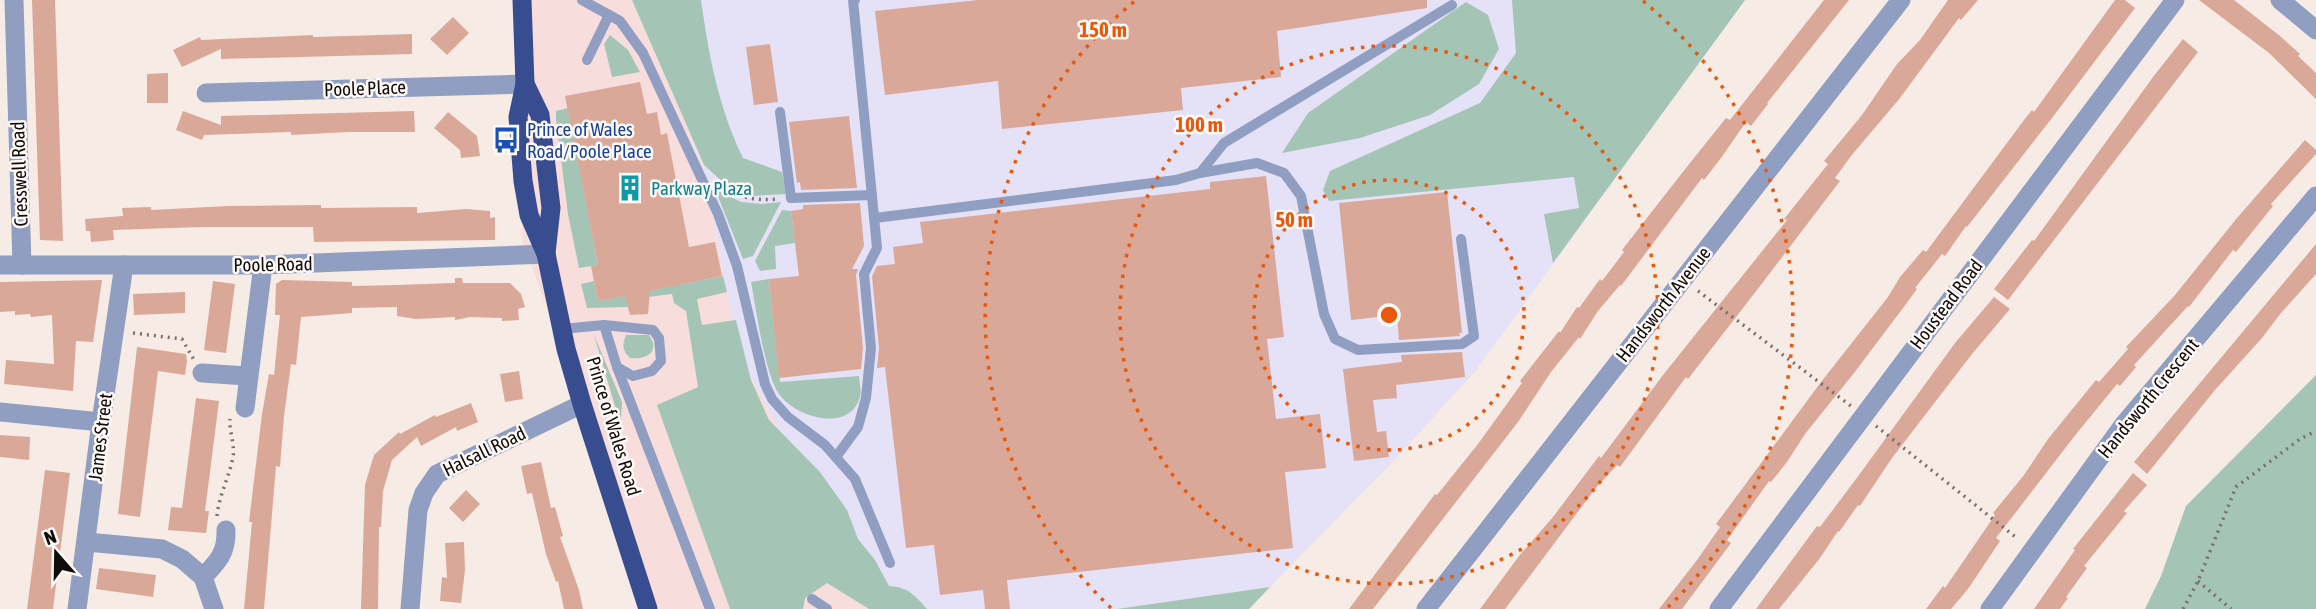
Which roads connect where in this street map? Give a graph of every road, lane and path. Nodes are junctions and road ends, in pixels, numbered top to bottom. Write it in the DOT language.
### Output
graph roads {
  1 [pos="14,0"];
  2 [pos="522,0"];
  3 [pos="582,0"];
  4 [pos="855,0"];
  5 [pos="1901,0"];
  6 [pos="2175,0"];
  7 [pos="2280,0"];
  8 [pos="1452,5"];
  9 [pos="609,15"];
  10 [pos="2316,30"];
  11 [pos="587,60"];
  12 [pos="525,84"];
  13 [pos="206,93"];
  14 [pos="780,112"];
  15 [pos="1200,173"];
  16 [pos="718,184"];
  17 [pos="872,195"];
  18 [pos="2316,196"];
  19 [pos="791,198"];
  20 [pos="874,218"];
  21 [pos="1461,239"];
  22 [pos="546,254"];
  23 [pos="0,265"];
  24 [pos="22,265"];
  25 [pos="124,265"];
  26 [pos="263,265"];
  27 [pos="604,325"];
  28 [pos="562,328"];
  29 [pos="115,331"];
  30 [pos="617,367"];
  31 [pos="202,373"];
  32 [pos="247,376"];
  33 [pos="582,404"];
  34 [pos="244,408"];
  35 [pos="0,412"];
  36 [pos="101,422"];
  37 [pos="2316,431"];
  38 [pos="836,457"];
  39 [pos="226,530"];
  40 [pos="87,542"];
  41 [pos="890,563"];
  42 [pos="203,577"];
  43 [pos="2198,581"];
  44 [pos="812,599"];
  45 [pos="77,609"];
  46 [pos="214,609"];
  47 [pos="410,609"];
  48 [pos="648,609"];
  49 [pos="710,609"];
  50 [pos="827,609"];
  51 [pos="1426,609"];
  52 [pos="1719,609"];
  53 [pos="1990,609"];
  54 [pos="2183,609"];
  55 [pos="2231,609"];
  1 -- 24 [label="street, Cresswell Road"];
  2 -- 12 [label="highway, Prince of Wales Road"];
  3 -- 9 [label="lane"];
  4 -- 17 [label="lane"];
  5 -- 51 [label="street, Handsworth Avenue"];
  6 -- 52 [label="street, Houstead Road"];
  7 -- 10 [label="street"];
  8 -- 15 [label="lane"];
  9 -- 11 [label="lane"];
  9 -- 38 [label="lane"];
  12 -- 13 [label="street, Poole Place"];
  12 -- 22 [label="highway, Prince of Wales Road"];
  14 -- 19 [label="lane"];
  15 -- 20 [label="lane"];
  15 -- 21 [label="lane"];
  16 -- 19 [label="path"];
  17 -- 19 [label="lane"];
  17 -- 20 [label="lane"];
  18 -- 53 [label="street, Handsworth Crescent"];
  20 -- 38 [label="lane"];
  22 -- 26 [label="street, Poole Road"];
  22 -- 28 [label="highway, Prince of Wales Road"];
  23 -- 24 [label="street, Poole Road"];
  24 -- 25 [label="street, Poole Road"];
  25 -- 26 [label="street, Poole Road"];
  25 -- 29 [label="street, James Street"];
  26 -- 32 [label="street"];
  27 -- 28 [label="lane"];
  27 -- 30 [label="lane"];
  27 -- 30 [label="lane"];
  28 -- 33 [label="highway, Prince of Wales Road"];
  29 -- 31 [label="path"];
  29 -- 36 [label="street, James Street"];
  30 -- 49 [label="lane"];
  31 -- 32 [label="street"];
  32 -- 34 [label="street"];
  33 -- 47 [label="street, Halsall Road"];
  33 -- 48 [label="highway, Prince of Wales Road"];
  34 -- 39 [label="path"];
  35 -- 36 [label="street"];
  36 -- 40 [label="street, James Street"];
  37 -- 43 [label="path"];
  38 -- 41 [label="lane"];
  39 -- 42 [label="street"];
  40 -- 42 [label="street"];
  40 -- 45 [label="street, James Street"];
  42 -- 46 [label="street"];
  43 -- 54 [label="path"];
  43 -- 55 [label="path"];
  44 -- 50 [label="lane"];
}
